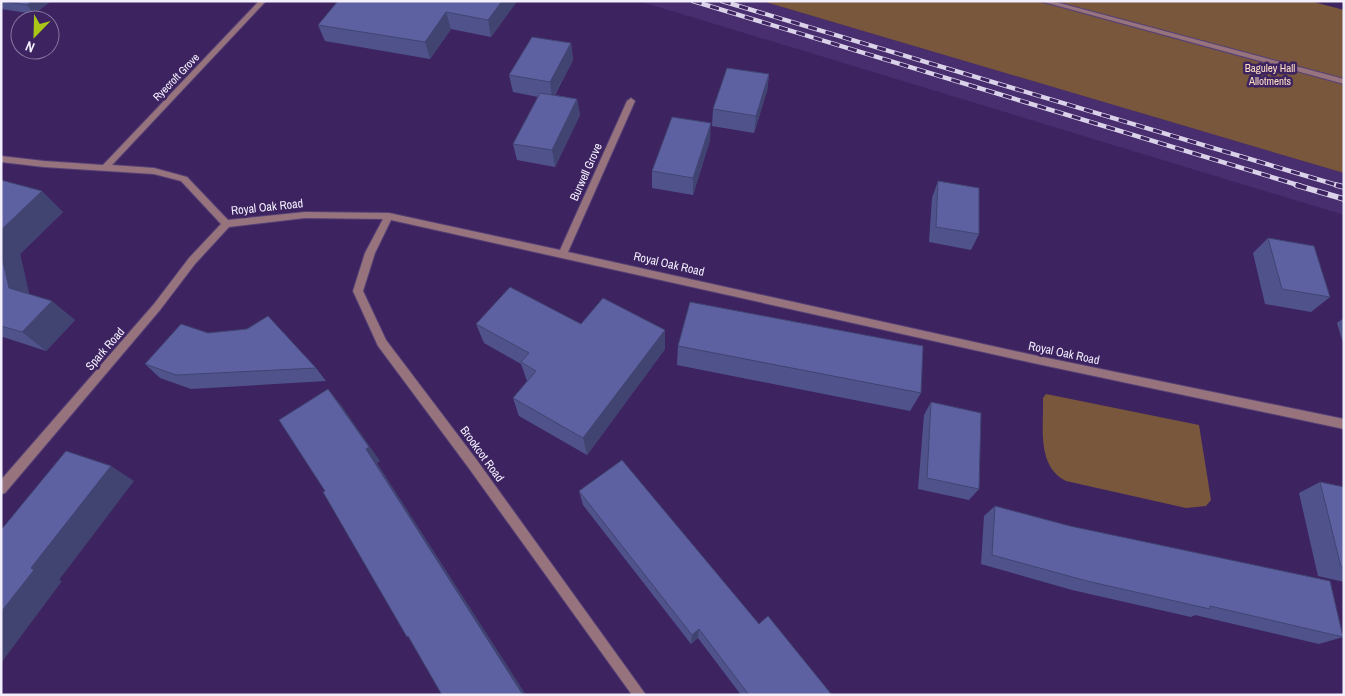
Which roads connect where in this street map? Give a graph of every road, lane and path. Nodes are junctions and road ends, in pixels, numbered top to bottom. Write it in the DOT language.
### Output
graph roads {
  1 [pos="264,1"];
  2 [pos="1043,1"];
  3 [pos="1344,82"];
  4 [pos="631,101"];
  5 [pos="1,159"];
  6 [pos="105,168"];
  7 [pos="389,216"];
  8 [pos="226,224"];
  9 [pos="563,254"];
  10 [pos="1344,424"];
  11 [pos="1,489"];
  12 [pos="640,695"];
  1 -- 6 [label="street, Ryecroft Grove"];
  2 -- 3 [label="street"];
  4 -- 9 [label="street, Burwell Grove"];
  5 -- 6 [label="street, Royal Oak Road"];
  6 -- 8 [label="street, Royal Oak Road"];
  7 -- 8 [label="street, Royal Oak Road"];
  7 -- 9 [label="street, Royal Oak Road"];
  7 -- 12 [label="street, Brookcot Road"];
  8 -- 11 [label="street, Spark Road"];
  9 -- 10 [label="street, Royal Oak Road"];
}
